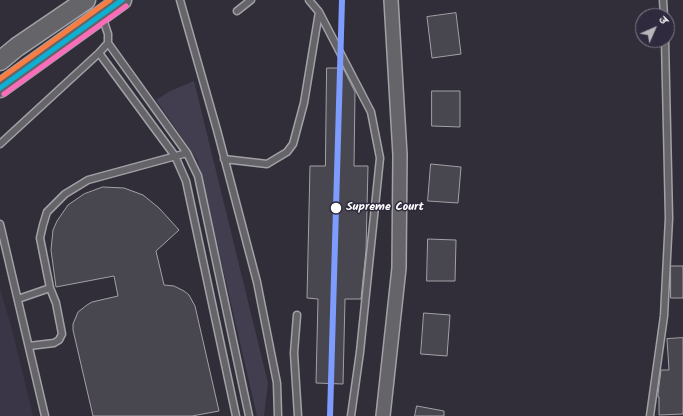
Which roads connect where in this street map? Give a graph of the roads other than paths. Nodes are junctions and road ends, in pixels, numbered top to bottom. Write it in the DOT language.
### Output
graph roads {
  1 [pos="86,0"];
  2 [pos="122,0"];
  3 [pos="180,0"];
  4 [pos="251,0"];
  5 [pos="309,0"];
  6 [pos="391,0"];
  7 [pos="237,11"];
  8 [pos="320,12"];
  9 [pos="101,14"];
  10 [pos="108,43"];
  11 [pos="665,48"];
  12 [pos="100,54"];
  13 [pos="0,61"];
  14 [pos="0,88"];
  15 [pos="0,144"];
  16 [pos="187,153"];
  17 [pos="175,156"];
  18 [pos="224,159"];
  19 [pos="0,224"];
  20 [pos="50,288"];
  21 [pos="18,299"];
  22 [pos="297,315"];
  23 [pos="28,346"];
  24 [pos="45,416"];
  25 [pos="236,416"];
  26 [pos="249,416"];
  27 [pos="278,416"];
  28 [pos="298,416"];
  29 [pos="351,416"];
  30 [pos="383,416"];
  31 [pos="650,416"];
  1 -- 13 [label="main road"];
  2 -- 9 [label="main road"];
  3 -- 18 [label="lane"];
  4 -- 7 [label="lane"];
  5 -- 8 [label="lane"];
  6 -- 30 [label="street"];
  8 -- 18 [label="lane"];
  8 -- 29 [label="lane"];
  9 -- 10 [label="lane"];
  9 -- 14 [label="main road"];
  10 -- 12 [label="lane"];
  10 -- 16 [label="lane"];
  11 -- 31 [label="lane"];
  12 -- 15 [label="lane"];
  12 -- 17 [label="lane"];
  16 -- 17 [label="lane"];
  16 -- 26 [label="lane"];
  17 -- 20 [label="lane"];
  17 -- 25 [label="lane"];
  18 -- 27 [label="lane"];
  19 -- 21 [label="lane"];
  20 -- 21 [label="lane"];
  20 -- 23 [label="lane"];
  21 -- 23 [label="lane"];
  22 -- 28 [label="lane"];
  23 -- 24 [label="lane"];
}
